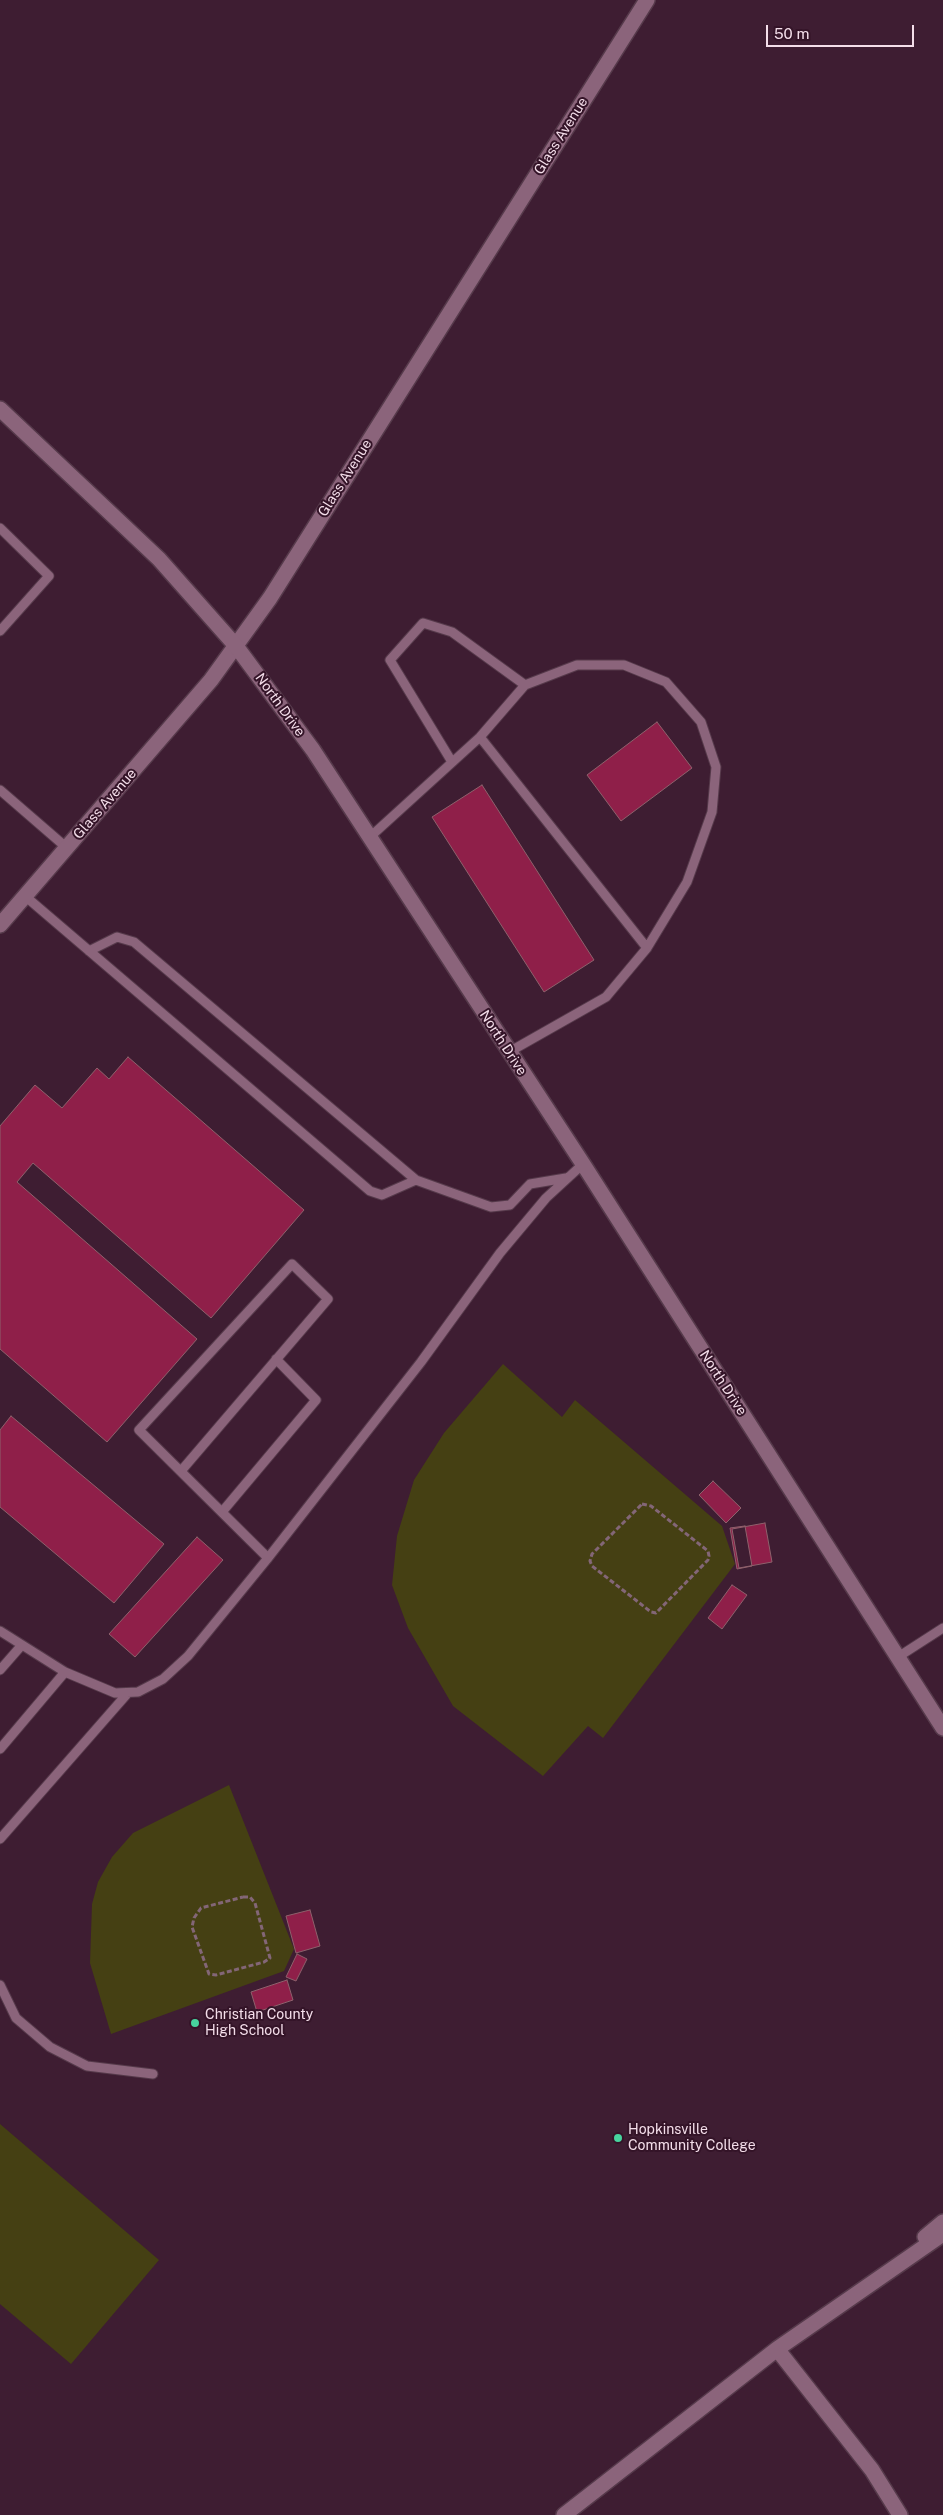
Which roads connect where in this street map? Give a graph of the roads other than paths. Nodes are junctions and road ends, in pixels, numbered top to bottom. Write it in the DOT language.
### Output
graph roads {
  1 [pos="647,0"];
  2 [pos="0,408"];
  3 [pos="0,528"];
  4 [pos="0,631"];
  5 [pos="236,646"];
  6 [pos="525,686"];
  7 [pos="480,737"];
  8 [pos="452,762"];
  9 [pos="0,790"];
  10 [pos="370,837"];
  11 [pos="66,848"];
  12 [pos="25,896"];
  13 [pos="0,925"];
  14 [pos="647,948"];
  15 [pos="89,951"];
  16 [pos="509,1052"];
  17 [pos="582,1164"];
  18 [pos="566,1178"];
  19 [pos="416,1180"];
  20 [pos="276,1359"];
  21 [pos="181,1471"];
  22 [pos="222,1512"];
  23 [pos="268,1558"];
  24 [pos="943,1628"];
  25 [pos="0,1631"];
  26 [pos="21,1646"];
  27 [pos="898,1657"];
  28 [pos="0,1670"];
  29 [pos="65,1672"];
  30 [pos="126,1694"];
  31 [pos="943,1728"];
  32 [pos="0,1749"];
  33 [pos="0,1839"];
  34 [pos="0,1985"];
  35 [pos="152,2074"];
  36 [pos="943,2222"];
  37 [pos="943,2234"];
  38 [pos="877,2280"];
  39 [pos="777,2349"];
  40 [pos="564,2515"];
  41 [pos="900,2515"];
  1 -- 5 [label="street, Glass Avenue"];
  2 -- 5 [label="street, North Drive"];
  3 -- 4 [label="lane"];
  5 -- 10 [label="street, North Drive"];
  5 -- 11 [label="street, Glass Avenue"];
  6 -- 7 [label="lane"];
  6 -- 8 [label="lane"];
  6 -- 14 [label="lane"];
  7 -- 8 [label="lane"];
  7 -- 14 [label="lane"];
  8 -- 10 [label="lane"];
  9 -- 11 [label="lane"];
  10 -- 16 [label="street, North Drive"];
  11 -- 12 [label="street, Glass Avenue"];
  12 -- 13 [label="street, Glass Avenue"];
  12 -- 15 [label="lane"];
  14 -- 16 [label="lane"];
  15 -- 19 [label="lane"];
  15 -- 19 [label="lane"];
  16 -- 17 [label="street, North Drive"];
  17 -- 18 [label="lane"];
  17 -- 27 [label="street, North Drive"];
  18 -- 19 [label="lane"];
  18 -- 23 [label="lane"];
  20 -- 21 [label="lane"];
  20 -- 21 [label="lane"];
  20 -- 22 [label="lane"];
  21 -- 22 [label="lane"];
  22 -- 23 [label="lane"];
  23 -- 30 [label="lane"];
  24 -- 27 [label="lane"];
  25 -- 26 [label="lane"];
  26 -- 28 [label="lane"];
  26 -- 29 [label="lane"];
  27 -- 31 [label="street, North Drive"];
  29 -- 30 [label="lane"];
  29 -- 32 [label="lane"];
  30 -- 33 [label="lane"];
  34 -- 35 [label="lane"];
  36 -- 38 [label="street"];
  37 -- 38 [label="street"];
  38 -- 39 [label="street"];
  39 -- 40 [label="street"];
  39 -- 41 [label="street"];
}
